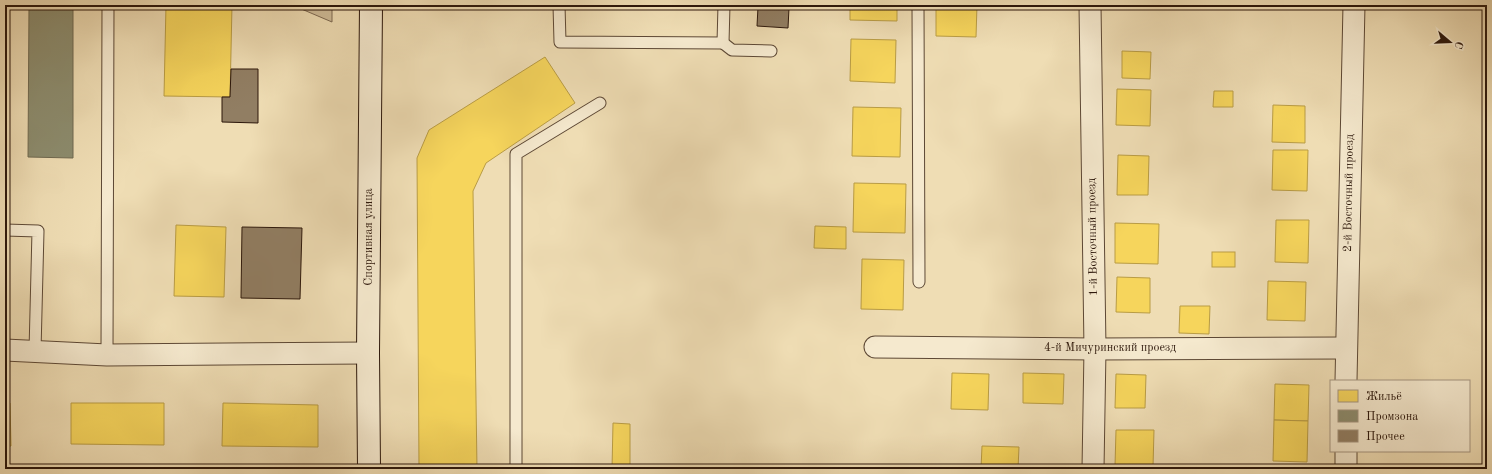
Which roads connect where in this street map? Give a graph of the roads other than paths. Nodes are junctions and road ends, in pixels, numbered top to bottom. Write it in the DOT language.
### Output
graph roads {
  1 [pos="108,5"];
  2 [pos="371,5"];
  3 [pos="559,5"];
  4 [pos="724,5"];
  5 [pos="918,5"];
  6 [pos="1090,5"];
  7 [pos="1354,5"];
  8 [pos="723,43"];
  9 [pos="771,50"];
  10 [pos="600,103"];
  11 [pos="5,230"];
  12 [pos="919,282"];
  13 [pos="875,347"];
  14 [pos="1345,348"];
  15 [pos="1095,349"];
  16 [pos="5,350"];
  17 [pos="35,351"];
  18 [pos="368,353"];
  19 [pos="108,355"];
  20 [pos="1346,380"];
  21 [pos="1346,452"];
  22 [pos="369,469"];
  23 [pos="516,469"];
  24 [pos="1093,469"];
  25 [pos="1346,469"];
  1 -- 19 [label="lane"];
  2 -- 18 [label="street, Спортивная улица"];
  3 -- 8 [label="lane"];
  4 -- 8 [label="lane"];
  5 -- 12 [label="lane"];
  6 -- 15 [label="street, 1-й Восточный проезд"];
  7 -- 14 [label="street, 2-й Восточный проезд"];
  8 -- 9 [label="lane"];
  10 -- 23 [label="lane"];
  11 -- 17 [label="lane"];
  13 -- 15 [label="street, 4-й Мичуринский проезд"];
  14 -- 15 [label="street, 4-й Мичуринский проезд"];
  14 -- 20 [label="street, 2-й Восточный проезд"];
  15 -- 24 [label="street, 1-й Восточный проезд"];
  16 -- 17 [label="street"];
  17 -- 19 [label="street"];
  18 -- 19 [label="street"];
  18 -- 22 [label="street, Спортивная улица"];
  21 -- 25 [label="street"];
}
